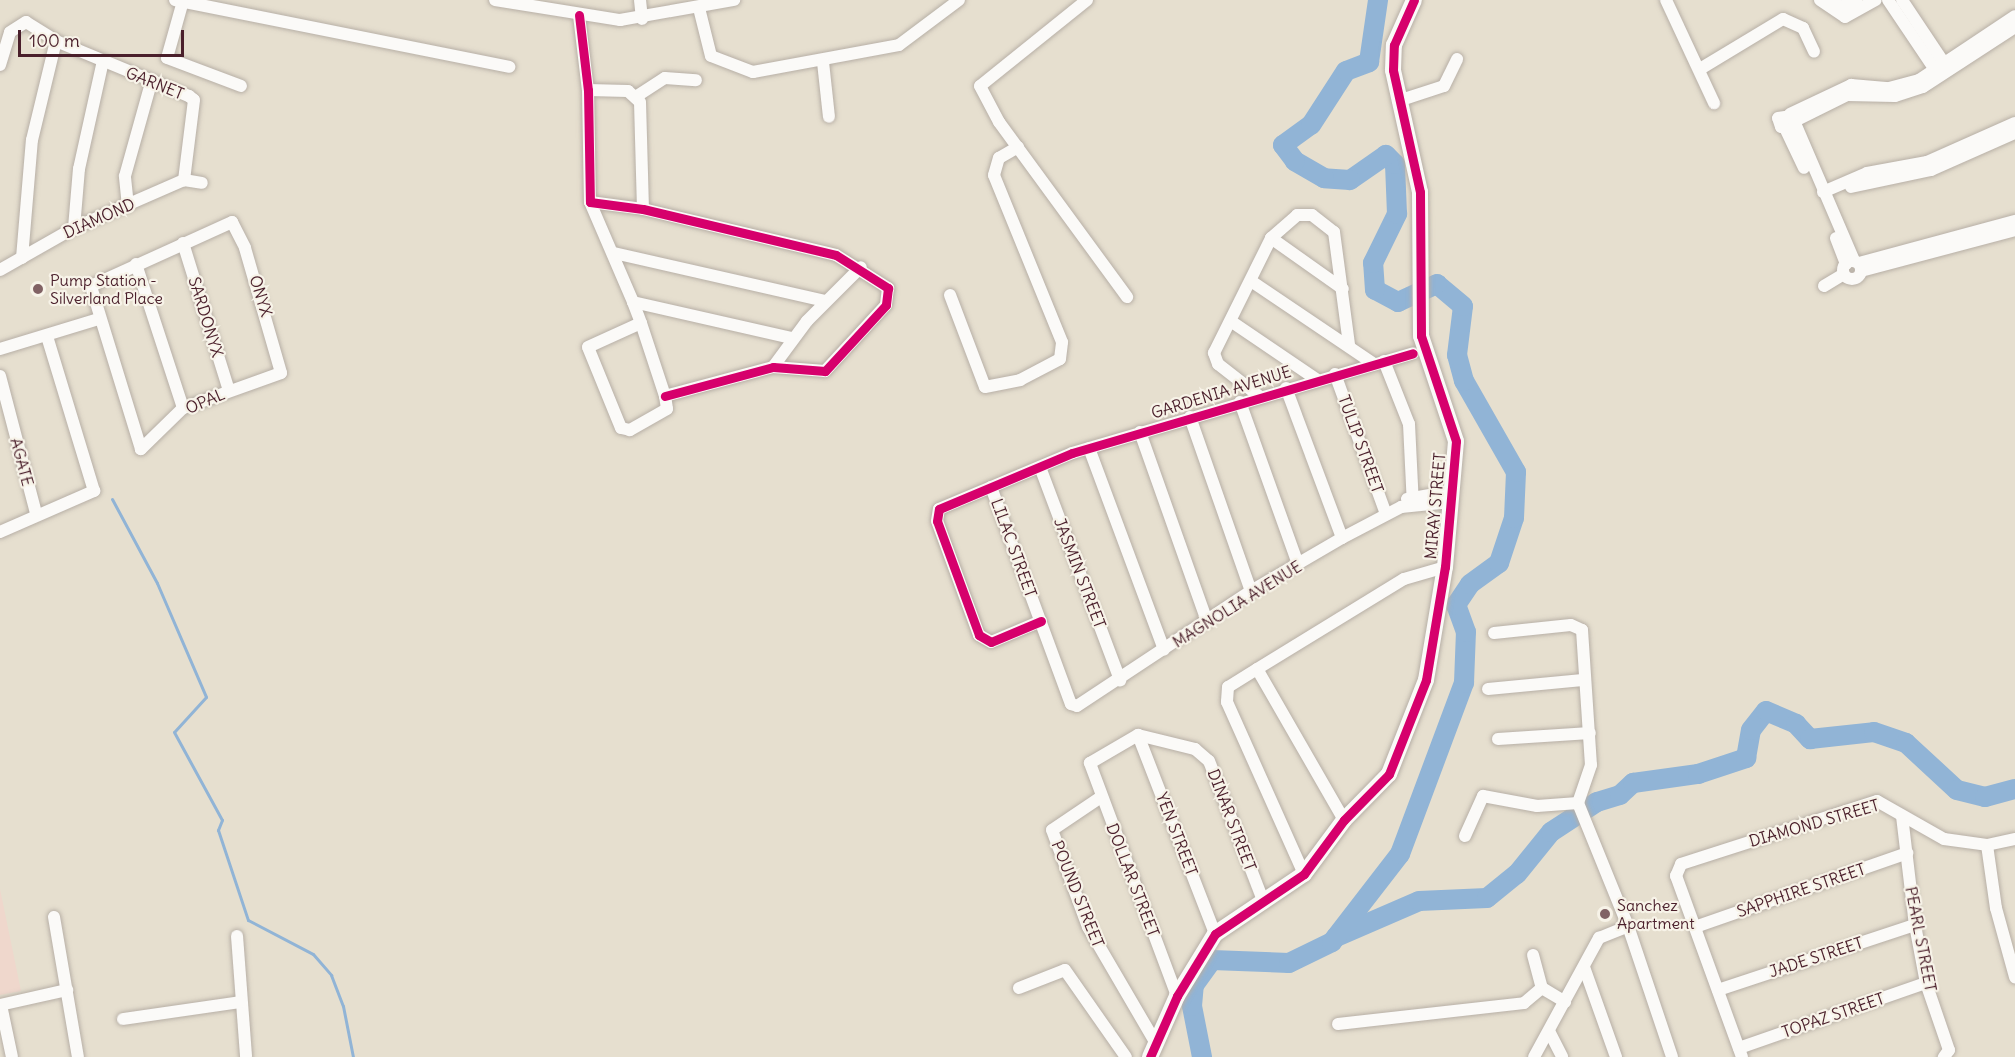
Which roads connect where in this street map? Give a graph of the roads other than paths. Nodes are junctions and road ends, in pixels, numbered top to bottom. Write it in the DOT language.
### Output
graph roads {
  1 [pos="495,0"];
  2 [pos="640,0"];
  3 [pos="734,0"];
  4 [pos="959,0"];
  5 [pos="1087,0"];
  6 [pos="1414,0"];
  7 [pos="1666,0"];
  8 [pos="1820,0"];
  9 [pos="1832,0"];
  10 [pos="1857,0"];
  11 [pos="1876,0"];
  12 [pos="1888,0"];
  13 [pos="179,1"];
  14 [pos="550,5"];
  15 [pos="699,8"];
  16 [pos="1902,8"];
  17 [pos="579,15"];
  18 [pos="2015,16"];
  19 [pos="642,18"];
  20 [pos="2015,27"];
  21 [pos="56,41"];
  22 [pos="1814,51"];
  23 [pos="1457,59"];
  24 [pos="104,61"];
  25 [pos="823,62"];
  26 [pos="0,65"];
  27 [pos="508,67"];
  28 [pos="1700,69"];
  29 [pos="1942,70"];
  30 [pos="696,80"];
  31 [pos="151,82"];
  32 [pos="241,86"];
  33 [pos="588,90"];
  34 [pos="637,96"];
  35 [pos="1398,101"];
  36 [pos="1714,103"];
  37 [pos="828,117"];
  38 [pos="2015,123"];
  39 [pos="2015,133"];
  40 [pos="1018,147"];
  41 [pos="1967,148"];
  42 [pos="1808,166"];
  43 [pos="184,180"];
  44 [pos="202,183"];
  45 [pos="1824,195"];
  46 [pos="590,201"];
  47 [pos="128,206"];
  48 [pos="643,208"];
  49 [pos="2013,226"];
  50 [pos="74,228"];
  51 [pos="1271,238"];
  52 [pos="183,243"];
  53 [pos="614,253"];
  54 [pos="22,258"];
  55 [pos="136,264"];
  56 [pos="861,267"];
  57 [pos="1853,267"];
  58 [pos="0,270"];
  59 [pos="1251,281"];
  60 [pos="1824,286"];
  61 [pos="1343,289"];
  62 [pos="950,295"];
  63 [pos="1127,297"];
  64 [pos="826,301"];
  65 [pos="633,302"];
  66 [pos="99,319"];
  67 [pos="1232,322"];
  68 [pos="641,323"];
  69 [pos="47,336"];
  70 [pos="792,338"];
  71 [pos="1349,345"];
  72 [pos="0,349"];
  73 [pos="1413,353"];
  74 [pos="1379,363"];
  75 [pos="773,367"];
  76 [pos="281,373"];
  77 [pos="1335,374"];
  78 [pos="0,376"];
  79 [pos="1316,379"];
  80 [pos="1286,388"];
  81 [pos="230,391"];
  82 [pos="665,396"];
  83 [pos="1259,396"];
  84 [pos="1240,402"];
  85 [pos="183,408"];
  86 [pos="1190,417"];
  87 [pos="1140,432"];
  88 [pos="1089,448"];
  89 [pos="1040,467"];
  90 [pos="991,487"];
  91 [pos="1451,496"];
  92 [pos="1408,502"];
  93 [pos="36,513"];
  94 [pos="1386,514"];
  95 [pos="0,532"];
  96 [pos="1342,538"];
  97 [pos="1298,564"];
  98 [pos="1445,567"];
  99 [pos="1251,591"];
  100 [pos="1041,621"];
  101 [pos="1207,621"];
  102 [pos="1494,633"];
  103 [pos="1164,650"];
  104 [pos="1257,669"];
  105 [pos="1119,680"];
  106 [pos="1583,680"];
  107 [pos="1488,689"];
  108 [pos="1077,706"];
  109 [pos="1590,733"];
  110 [pos="1138,735"];
  111 [pos="1498,739"];
  112 [pos="1101,797"];
  113 [pos="1582,810"];
  114 [pos="1902,816"];
  115 [pos="1344,820"];
  116 [pos="1465,836"];
  117 [pos="2015,839"];
  118 [pos="1988,845"];
  119 [pos="1906,853"];
  120 [pos="1304,874"];
  121 [pos="1264,903"];
  122 [pos="54,917"];
  123 [pos="1915,925"];
  124 [pos="1628,926"];
  125 [pos="1695,927"];
  126 [pos="1215,934"];
  127 [pos="237,936"];
  128 [pos="1533,955"];
  129 [pos="1584,967"];
  130 [pos="2015,977"];
  131 [pos="1926,983"];
  132 [pos="1019,988"];
  133 [pos="1542,988"];
  134 [pos="67,990"];
  135 [pos="1718,990"];
  136 [pos="1177,996"];
  137 [pos="241,1002"];
  138 [pos="1565,1002"];
  139 [pos="0,1005"];
  140 [pos="123,1019"];
  141 [pos="1338,1024"];
  142 [pos="1549,1031"];
  143 [pos="1154,1040"];
  144 [pos="1740,1052"];
  145 [pos="12,1057"];
  146 [pos="78,1057"];
  147 [pos="246,1057"];
  148 [pos="1126,1057"];
  149 [pos="1150,1057"];
  150 [pos="1534,1057"];
  151 [pos="1562,1057"];
  152 [pos="1616,1057"];
  153 [pos="1672,1057"];
  154 [pos="1944,1057"];
  1 -- 14 [label="street"];
  2 -- 19 [label="street"];
  3 -- 15 [label="street"];
  4 -- 25 [label="street"];
  5 -- 40 [label="street"];
  6 -- 35 [label="street, MIRAY STREET"];
  7 -- 28 [label="street"];
  8 -- 11 [label="street"];
  9 -- 10 [label="street"];
  12 -- 16 [label="street"];
  13 -- 27 [label="street"];
  13 -- 32 [label="street"];
  14 -- 17 [label="street"];
  15 -- 19 [label="street"];
  15 -- 25 [label="street"];
  16 -- 29 [label="street"];
  17 -- 19 [label="street"];
  17 -- 33 [label="street"];
  18 -- 29 [label="street"];
  20 -- 29 [label="street"];
  21 -- 24 [label="street, GARNET"];
  21 -- 26 [label="street, GARNET"];
  21 -- 54 [label="street"];
  22 -- 28 [label="street"];
  23 -- 35 [label="street"];
  24 -- 31 [label="street, GARNET"];
  24 -- 50 [label="street"];
  25 -- 37 [label="street"];
  28 -- 36 [label="street"];
  29 -- 42 [label="street"];
  30 -- 34 [label="street"];
  31 -- 43 [label="street, GARNET"];
  31 -- 47 [label="street"];
  33 -- 34 [label="street"];
  33 -- 46 [label="street"];
  34 -- 48 [label="street"];
  35 -- 91 [label="street, MIRAY STREET"];
  38 -- 41 [label="street"];
  39 -- 41 [label="street"];
  40 -- 62 [label="street"];
  40 -- 63 [label="street"];
  41 -- 45 [label="street"];
  42 -- 45 [label="street"];
  42 -- 57 [label="street"];
  43 -- 44 [label="street"];
  43 -- 47 [label="street, DIAMOND"];
  45 -- 57 [label="street"];
  46 -- 48 [label="street"];
  46 -- 53 [label="street"];
  47 -- 50 [label="street, DIAMOND"];
  48 -- 56 [label="street"];
  49 -- 57 [label="street"];
  50 -- 54 [label="street, DIAMOND"];
  51 -- 59 [label="street"];
  51 -- 61 [label="street"];
  51 -- 61 [label="street"];
  52 -- 55 [label="street"];
  52 -- 76 [label="street, ONYX"];
  52 -- 81 [label="street, SARDONYX"];
  53 -- 64 [label="street"];
  53 -- 65 [label="street"];
  54 -- 58 [label="street, DIAMOND"];
  55 -- 66 [label="street"];
  55 -- 85 [label="street"];
  56 -- 64 [label="street"];
  56 -- 75 [label="street"];
  57 -- 60 [label="street"];
  59 -- 67 [label="street"];
  59 -- 71 [label="street"];
  61 -- 71 [label="street"];
  64 -- 70 [label="street"];
  65 -- 68 [label="street"];
  65 -- 70 [label="street"];
  66 -- 69 [label="street"];
  66 -- 85 [label="street, OPAL"];
  67 -- 79 [label="street"];
  67 -- 83 [label="street"];
  68 -- 82 [label="street"];
  68 -- 82 [label="street"];
  69 -- 72 [label="street"];
  69 -- 93 [label="street"];
  70 -- 75 [label="street"];
  71 -- 74 [label="street"];
  73 -- 74 [label="street, GARDENIA AVENUE"];
  74 -- 77 [label="street, GARDENIA AVENUE"];
  74 -- 92 [label="street"];
  75 -- 82 [label="street"];
  76 -- 81 [label="street, OPAL"];
  77 -- 79 [label="street, GARDENIA AVENUE"];
  77 -- 94 [label="street, TULIP STREET"];
  78 -- 93 [label="street, AGATE"];
  79 -- 80 [label="street, GARDENIA AVENUE"];
  80 -- 83 [label="street, GARDENIA AVENUE"];
  80 -- 96 [label="street"];
  81 -- 85 [label="street, OPAL"];
  83 -- 84 [label="street, GARDENIA AVENUE"];
  84 -- 86 [label="street, GARDENIA AVENUE"];
  84 -- 97 [label="street"];
  86 -- 87 [label="street, GARDENIA AVENUE"];
  86 -- 99 [label="street"];
  87 -- 88 [label="street, GARDENIA AVENUE"];
  87 -- 101 [label="street"];
  88 -- 89 [label="street, GARDENIA AVENUE"];
  88 -- 103 [label="street"];
  89 -- 90 [label="street, GARDENIA AVENUE"];
  89 -- 105 [label="street, JASMIN STREET"];
  90 -- 100 [label="street, LILAC STREET"];
  90 -- 100 [label="street, GARDENIA AVENUE"];
  91 -- 92 [label="street, MAGNOLIA AVENUE"];
  91 -- 98 [label="street, MIRAY STREET"];
  92 -- 94 [label="street, MAGNOLIA AVENUE"];
  93 -- 95 [label="street"];
  94 -- 96 [label="street, MAGNOLIA AVENUE"];
  96 -- 97 [label="street, MAGNOLIA AVENUE"];
  97 -- 99 [label="street, MAGNOLIA AVENUE"];
  98 -- 104 [label="street"];
  98 -- 115 [label="street, MIRAY STREET"];
  99 -- 101 [label="street, MAGNOLIA AVENUE"];
  100 -- 108 [label="street, LILAC STREET"];
  101 -- 103 [label="street, MAGNOLIA AVENUE"];
  102 -- 106 [label="street"];
  103 -- 105 [label="street, MAGNOLIA AVENUE"];
  104 -- 115 [label="street"];
  104 -- 120 [label="street"];
  105 -- 108 [label="street, MAGNOLIA AVENUE"];
  106 -- 107 [label="street"];
  106 -- 109 [label="street"];
  109 -- 111 [label="street"];
  109 -- 113 [label="street"];
  110 -- 112 [label="street, DOLLAR STREET"];
  110 -- 121 [label="street, DINAR STREET"];
  110 -- 126 [label="street, YEN STREET"];
  112 -- 136 [label="street, DOLLAR STREET"];
  112 -- 143 [label="street, POUND STREET"];
  113 -- 116 [label="street"];
  113 -- 124 [label="street"];
  114 -- 118 [label="street, DIAMOND STREET"];
  114 -- 119 [label="street, PEARL STREET"];
  114 -- 125 [label="street, DIAMOND STREET"];
  115 -- 120 [label="street, MIRAY STREET"];
  117 -- 118 [label="street, DIAMOND STREET"];
  118 -- 130 [label="street"];
  119 -- 123 [label="street, PEARL STREET"];
  119 -- 125 [label="street, SAPPHIRE STREET"];
  120 -- 121 [label="street, MIRAY STREET"];
  121 -- 126 [label="street, MIRAY STREET"];
  122 -- 134 [label="street"];
  123 -- 131 [label="street, PEARL STREET"];
  123 -- 135 [label="street, JADE STREET"];
  124 -- 129 [label="street"];
  124 -- 153 [label="street"];
  125 -- 135 [label="street"];
  126 -- 136 [label="street"];
  127 -- 137 [label="street"];
  128 -- 133 [label="street"];
  129 -- 138 [label="street"];
  129 -- 152 [label="street"];
  131 -- 144 [label="street, TOPAZ STREET"];
  131 -- 154 [label="street, PEARL STREET"];
  132 -- 148 [label="street"];
  133 -- 138 [label="street"];
  133 -- 141 [label="street"];
  134 -- 139 [label="street"];
  134 -- 146 [label="street"];
  135 -- 144 [label="street"];
  136 -- 143 [label="street"];
  137 -- 140 [label="street"];
  137 -- 147 [label="street"];
  138 -- 142 [label="street"];
  139 -- 145 [label="street"];
  142 -- 150 [label="street"];
  142 -- 151 [label="street"];
  143 -- 149 [label="street"];
}
